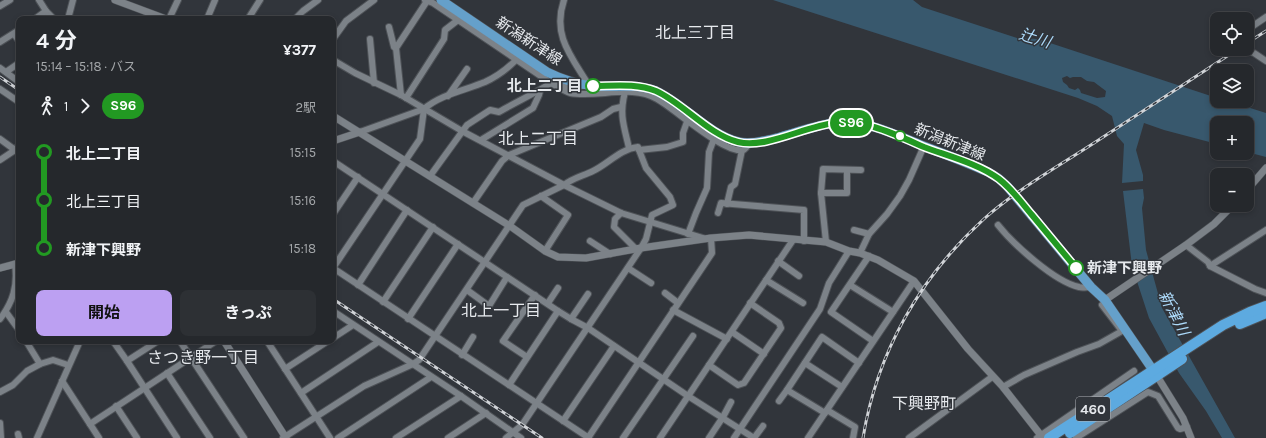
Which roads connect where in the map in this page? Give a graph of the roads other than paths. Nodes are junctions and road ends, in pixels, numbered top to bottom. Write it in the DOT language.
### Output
graph roads {
  1 [pos="10,0"];
  2 [pos="39,0"];
  3 [pos="73,0"];
  4 [pos="115,0"];
  5 [pos="178,0"];
  6 [pos="215,0"];
  7 [pos="260,0"];
  8 [pos="318,0"];
  9 [pos="374,0"];
  10 [pos="426,0"];
  11 [pos="441,0"];
  12 [pos="564,0"];
  13 [pos="123,1"];
  14 [pos="0,6"];
  15 [pos="46,11"];
  16 [pos="39,16"];
  17 [pos="51,16"];
  18 [pos="69,16"];
  19 [pos="160,16"];
  20 [pos="170,16"];
  21 [pos="208,16"];
  22 [pos="250,16"];
  23 [pos="297,16"];
  24 [pos="1266,18"];
  25 [pos="458,20"];
  26 [pos="1254,26"];
  27 [pos="389,27"];
  28 [pos="16,32"];
  29 [pos="336,35"];
  30 [pos="370,39"];
  31 [pos="0,42"];
  32 [pos="396,48"];
  33 [pos="1254,53"];
  34 [pos="516,60"];
  35 [pos="1266,61"];
  36 [pos="336,62"];
  37 [pos="16,64"];
  38 [pos="467,69"];
  39 [pos="3,70"];
  40 [pos="16,80"];
  41 [pos="374,83"];
  42 [pos="551,83"];
  43 [pos="590,85"];
  44 [pos="0,89"];
  45 [pos="540,91"];
  46 [pos="625,92"];
  47 [pos="448,96"];
  48 [pos="404,97"];
  49 [pos="16,100"];
  50 [pos="621,106"];
  51 [pos="424,109"];
  52 [pos="336,118"];
  53 [pos="688,119"];
  54 [pos="462,131"];
  55 [pos="360,132"];
  56 [pos="0,139"];
  57 [pos="714,139"];
  58 [pos="336,140"];
  59 [pos="481,140"];
  60 [pos="746,146"];
  61 [pos="924,146"];
  62 [pos="16,147"];
  63 [pos="629,148"];
  64 [pos="16,149"];
  65 [pos="639,150"];
  66 [pos="509,155"];
  67 [pos="0,160"];
  68 [pos="406,161"];
  69 [pos="336,163"];
  70 [pos="1266,168"];
  71 [pos="847,170"];
  72 [pos="861,170"];
  73 [pos="430,176"];
  74 [pos="358,177"];
  75 [pos="1254,182"];
  76 [pos="564,185"];
  77 [pos="383,194"];
  78 [pos="821,194"];
  79 [pos="541,196"];
  80 [pos="473,203"];
  81 [pos="727,204"];
  82 [pos="336,210"];
  83 [pos="407,210"];
  84 [pos="1226,212"];
  85 [pos="621,213"];
  86 [pos="718,213"];
  87 [pos="650,222"];
  88 [pos="998,225"];
  89 [pos="510,226"];
  90 [pos="433,227"];
  91 [pos="854,230"];
  92 [pos="1266,230"];
  93 [pos="688,234"];
  94 [pos="869,234"];
  95 [pos="709,239"];
  96 [pos="792,240"];
  97 [pos="804,241"];
  98 [pos="590,242"];
  99 [pos="826,242"];
  100 [pos="458,244"];
  101 [pos="1186,246"];
  102 [pos="638,249"];
  103 [pos="545,251"];
  104 [pos="850,251"];
  105 [pos="860,253"];
  106 [pos="610,254"];
  107 [pos="869,256"];
  108 [pos="778,261"];
  109 [pos="485,262"];
  110 [pos="16,263"];
  111 [pos="336,264"];
  112 [pos="1210,266"];
  113 [pos="0,268"];
  114 [pos="628,268"];
  115 [pos="336,270"];
  116 [pos="799,276"];
  117 [pos="507,277"];
  118 [pos="766,280"];
  119 [pos="914,282"];
  120 [pos="16,283"];
  121 [pos="651,283"];
  122 [pos="358,285"];
  123 [pos="850,285"];
  124 [pos="1091,287"];
  125 [pos="558,288"];
  126 [pos="467,290"];
  127 [pos="665,293"];
  128 [pos="1266,293"];
  129 [pos="588,294"];
  130 [pos="534,295"];
  131 [pos="1106,301"];
  132 [pos="383,302"];
  133 [pos="548,303"];
  134 [pos="678,303"];
  135 [pos="750,303"];
  136 [pos="803,304"];
  137 [pos="1266,306"];
  138 [pos="674,310"];
  139 [pos="558,311"];
  140 [pos="6,312"];
  141 [pos="893,312"];
  142 [pos="336,313"];
  143 [pos="1266,313"];
  144 [pos="0,319"];
  145 [pos="408,319"];
  146 [pos="571,320"];
  147 [pos="353,325"];
  148 [pos="16,326"];
  149 [pos="588,328"];
  150 [pos="732,332"];
  151 [pos="336,336"];
  152 [pos="693,336"];
  153 [pos="435,337"];
  154 [pos="472,337"];
  155 [pos="727,339"];
  156 [pos="873,341"];
  157 [pos="378,342"];
  158 [pos="28,344"];
  159 [pos="78,344"];
  160 [pos="116,344"];
  161 [pos="154,344"];
  162 [pos="182,344"];
  163 [pos="212,344"];
  164 [pos="226,344"];
  165 [pos="271,344"];
  166 [pos="323,344"];
  167 [pos="614,346"];
  168 [pos="1195,346"];
  169 [pos="462,354"];
  170 [pos="764,354"];
  171 [pos="527,357"];
  172 [pos="191,358"];
  173 [pos="127,362"];
  174 [pos="638,362"];
  175 [pos="859,362"];
  176 [pos="805,363"];
  177 [pos="40,364"];
  178 [pos="413,364"];
  179 [pos="68,365"];
  180 [pos="709,365"];
  181 [pos="285,369"];
  182 [pos="1159,370"];
  183 [pos="167,373"];
  184 [pos="431,377"];
  185 [pos="992,377"];
  186 [pos="663,378"];
  187 [pos="1138,379"];
  188 [pos="62,381"];
  189 [pos="509,385"];
  190 [pos="842,387"];
  191 [pos="1003,387"];
  192 [pos="144,388"];
  193 [pos="787,390"];
  194 [pos="0,392"];
  195 [pos="301,393"];
  196 [pos="461,396"];
  197 [pos="688,396"];
  198 [pos="779,401"];
  199 [pos="731,402"];
  200 [pos="536,404"];
  201 [pos="116,406"];
  202 [pos="826,412"];
  203 [pos="486,413"];
  204 [pos="317,417"];
  205 [pos="723,417"];
  206 [pos="563,421"];
  207 [pos="0,423"];
  208 [pos="90,424"];
  209 [pos="763,426"];
  210 [pos="1187,426"];
  211 [pos="741,428"];
  212 [pos="514,432"];
  213 [pos="1043,437"];
  214 [pos="1,438"];
  215 [pos="37,438"];
  216 [pos="100,438"];
  217 [pos="137,438"];
  218 [pos="176,438"];
  219 [pos="210,438"];
  220 [pos="244,438"];
  221 [pos="285,438"];
  222 [pos="330,438"];
  223 [pos="338,438"];
  224 [pos="396,438"];
  225 [pos="448,438"];
  226 [pos="506,438"];
  227 [pos="521,438"];
  228 [pos="588,438"];
  229 [pos="623,438"];
  230 [pos="660,438"];
  231 [pos="709,438"];
  232 [pos="734,438"];
  233 [pos="754,438"];
  234 [pos="808,438"];
  235 [pos="853,438"];
  236 [pos="909,438"];
  237 [pos="1062,438"];
  238 [pos="1076,438"];
  239 [pos="1190,438"];
  1 -- 14 [label="street"];
  2 -- 15 [label="street"];
  3 -- 18 [label="street"];
  4 -- 13 [label="street"];
  5 -- 20 [label="street"];
  6 -- 21 [label="street"];
  7 -- 22 [label="street"];
  8 -- 23 [label="street"];
  9 -- 29 [label="street"];
  10 -- 25 [label="street"];
  10 -- 32 [label="street"];
  11 -- 43 [label="main road, 新潟新津線"];
  12 -- 43 [label="street"];
  13 -- 19 [label="street"];
  15 -- 16 [label="street"];
  15 -- 17 [label="street"];
  24 -- 26 [label="street"];
  25 -- 34 [label="street"];
  25 -- 48 [label="street"];
  27 -- 32 [label="street"];
  28 -- 31 [label="street"];
  30 -- 41 [label="street"];
  32 -- 48 [label="street"];
  33 -- 35 [label="street"];
  34 -- 42 [label="street"];
  34 -- 47 [label="street"];
  36 -- 41 [label="street"];
  37 -- 39 [label="street"];
  38 -- 47 [label="street"];
  39 -- 40 [label="street"];
  41 -- 48 [label="street"];
  42 -- 43 [label="street"];
  42 -- 45 [label="street"];
  42 -- 46 [label="street"];
  43 -- 46 [label="street"];
  43 -- 60 [label="main road, 新潟新津線"];
  44 -- 49 [label="street"];
  45 -- 54 [label="street"];
  45 -- 59 [label="street"];
  46 -- 50 [label="street"];
  46 -- 53 [label="street"];
  47 -- 51 [label="street"];
  48 -- 51 [label="street"];
  50 -- 63 [label="street"];
  50 -- 66 [label="street"];
  51 -- 54 [label="street"];
  51 -- 55 [label="street"];
  51 -- 68 [label="street"];
  52 -- 55 [label="street"];
  53 -- 57 [label="street"];
  53 -- 65 [label="street"];
  54 -- 59 [label="street"];
  54 -- 73 [label="street"];
  55 -- 58 [label="street"];
  55 -- 68 [label="street"];
  56 -- 62 [label="street"];
  57 -- 60 [label="street"];
  57 -- 93 [label="street"];
  59 -- 66 [label="street"];
  60 -- 61 [label="main road, 新潟新津線"];
  60 -- 81 [label="street"];
  61 -- 94 [label="street"];
  61 -- 124 [label="main road, 新潟新津線"];
  63 -- 65 [label="street"];
  63 -- 76 [label="street"];
  64 -- 67 [label="street"];
  65 -- 87 [label="street"];
  66 -- 76 [label="street"];
  66 -- 80 [label="street"];
  68 -- 73 [label="street"];
  68 -- 77 [label="street"];
  69 -- 74 [label="street"];
  70 -- 75 [label="street"];
  71 -- 72 [label="street"];
  71 -- 78 [label="street"];
  71 -- 78 [label="street"];
  73 -- 80 [label="street"];
  74 -- 77 [label="street"];
  74 -- 82 [label="street"];
  76 -- 79 [label="street"];
  76 -- 85 [label="street"];
  77 -- 83 [label="street"];
  77 -- 111 [label="street"];
  78 -- 99 [label="street"];
  79 -- 89 [label="street"];
  79 -- 103 [label="street"];
  80 -- 89 [label="street"];
  81 -- 86 [label="street"];
  81 -- 97 [label="street"];
  83 -- 90 [label="street"];
  83 -- 122 [label="street"];
  84 -- 101 [label="street"];
  85 -- 87 [label="street"];
  85 -- 102 [label="street"];
  87 -- 93 [label="street"];
  87 -- 102 [label="street"];
  88 -- 124 [label="street"];
  89 -- 103 [label="street"];
  89 -- 109 [label="street"];
  90 -- 100 [label="street"];
  90 -- 132 [label="street"];
  91 -- 94 [label="street"];
  92 -- 112 [label="street"];
  93 -- 95 [label="street"];
  94 -- 105 [label="street"];
  95 -- 96 [label="street"];
  95 -- 102 [label="street"];
  95 -- 134 [label="street"];
  96 -- 97 [label="street"];
  96 -- 108 [label="street"];
  97 -- 99 [label="street"];
  98 -- 106 [label="street"];
  99 -- 104 [label="street"];
  100 -- 109 [label="street"];
  100 -- 145 [label="street"];
  101 -- 112 [label="street"];
  101 -- 131 [label="street"];
  102 -- 106 [label="street"];
  102 -- 114 [label="street"];
  103 -- 106 [label="street"];
  104 -- 105 [label="street"];
  104 -- 211 [label="street"];
  105 -- 107 [label="street"];
  107 -- 119 [label="street"];
  107 -- 123 [label="street"];
  108 -- 116 [label="street"];
  108 -- 118 [label="street"];
  109 -- 117 [label="street"];
  109 -- 126 [label="street"];
  110 -- 113 [label="street"];
  112 -- 128 [label="street"];
  114 -- 121 [label="street"];
  114 -- 149 [label="street"];
  115 -- 122 [label="street"];
  117 -- 126 [label="street"];
  117 -- 130 [label="street"];
  118 -- 135 [label="street"];
  118 -- 136 [label="street"];
  119 -- 141 [label="street"];
  119 -- 185 [label="street"];
  120 -- 140 [label="street"];
  122 -- 132 [label="street"];
  123 -- 141 [label="street"];
  123 -- 156 [label="street"];
  124 -- 131 [label="main road, 新潟新津線"];
  125 -- 133 [label="street"];
  126 -- 153 [label="street"];
  127 -- 134 [label="street"];
  129 -- 146 [label="street"];
  130 -- 133 [label="street"];
  130 -- 171 [label="street"];
  131 -- 182 [label="main road, 新潟新津線"];
  131 -- 191 [label="street"];
  132 -- 145 [label="street"];
  133 -- 139 [label="street"];
  134 -- 138 [label="street"];
  135 -- 150 [label="street"];
  135 -- 170 [label="street"];
  137 -- 168 [label="highway, 460"];
  138 -- 155 [label="street"];
  138 -- 174 [label="street"];
  139 -- 146 [label="street"];
  139 -- 171 [label="street"];
  140 -- 144 [label="street"];
  140 -- 148 [label="street"];
  141 -- 156 [label="street"];
  142 -- 147 [label="street"];
  143 -- 168 [label="highway, 460"];
  145 -- 153 [label="street"];
  146 -- 149 [label="street"];
  147 -- 151 [label="street"];
  147 -- 157 [label="street"];
  149 -- 167 [label="street"];
  149 -- 200 [label="street"];
  150 -- 155 [label="street"];
  150 -- 170 [label="street"];
  152 -- 186 [label="street"];
  153 -- 169 [label="street"];
  153 -- 178 [label="street"];
  154 -- 169 [label="street"];
  155 -- 180 [label="street"];
  156 -- 175 [label="street"];
  157 -- 178 [label="street"];
  157 -- 195 [label="street"];
  158 -- 177 [label="street"];
  159 -- 179 [label="street"];
  160 -- 173 [label="street"];
  161 -- 173 [label="street"];
  162 -- 172 [label="street"];
  163 -- 172 [label="street"];
  164 -- 221 [label="street"];
  165 -- 181 [label="street"];
  166 -- 181 [label="street"];
  167 -- 174 [label="street"];
  167 -- 206 [label="street"];
  168 -- 182 [label="highway, 460"];
  169 -- 189 [label="street"];
  170 -- 180 [label="street"];
  171 -- 189 [label="street"];
  172 -- 183 [label="street"];
  172 -- 220 [label="street"];
  173 -- 192 [label="street"];
  174 -- 186 [label="street"];
  174 -- 228 [label="street"];
  175 -- 176 [label="street"];
  175 -- 190 [label="street"];
  176 -- 190 [label="street"];
  176 -- 193 [label="street"];
  177 -- 179 [label="street"];
  177 -- 194 [label="street"];
  178 -- 184 [label="street"];
  178 -- 204 [label="street"];
  179 -- 188 [label="street"];
  180 -- 197 [label="street"];
  181 -- 195 [label="street"];
  182 -- 187 [label="highway, 460"];
  182 -- 210 [label="street"];
  183 -- 192 [label="street"];
  183 -- 219 [label="street"];
  184 -- 196 [label="street"];
  184 -- 223 [label="street"];
  185 -- 191 [label="street"];
  185 -- 236 [label="street"];
  186 -- 197 [label="street"];
  186 -- 229 [label="street"];
  187 -- 213 [label="highway, 460"];
  187 -- 237 [label="highway, 460"];
  188 -- 208 [label="street"];
  188 -- 215 [label="street"];
  189 -- 200 [label="street"];
  190 -- 202 [label="street"];
  191 -- 213 [label="street"];
  192 -- 201 [label="street"];
  192 -- 218 [label="street"];
  193 -- 198 [label="street"];
  193 -- 202 [label="street"];
  195 -- 204 [label="street"];
  196 -- 203 [label="street"];
  196 -- 224 [label="street"];
  197 -- 205 [label="street"];
  197 -- 230 [label="street"];
  199 -- 205 [label="street"];
  200 -- 206 [label="street"];
  200 -- 212 [label="street"];
  201 -- 208 [label="street"];
  201 -- 217 [label="street"];
  202 -- 234 [label="street"];
  202 -- 235 [label="street"];
  203 -- 212 [label="street"];
  203 -- 225 [label="street"];
  204 -- 221 [label="street"];
  204 -- 222 [label="street"];
  205 -- 211 [label="street"];
  205 -- 231 [label="street"];
  206 -- 228 [label="street"];
  207 -- 214 [label="street"];
  208 -- 216 [label="street"];
  209 -- 233 [label="street"];
  210 -- 238 [label="street"];
  210 -- 239 [label="street"];
  211 -- 232 [label="street"];
  211 -- 233 [label="street"];
  212 -- 226 [label="street"];
  212 -- 227 [label="street"];
}
